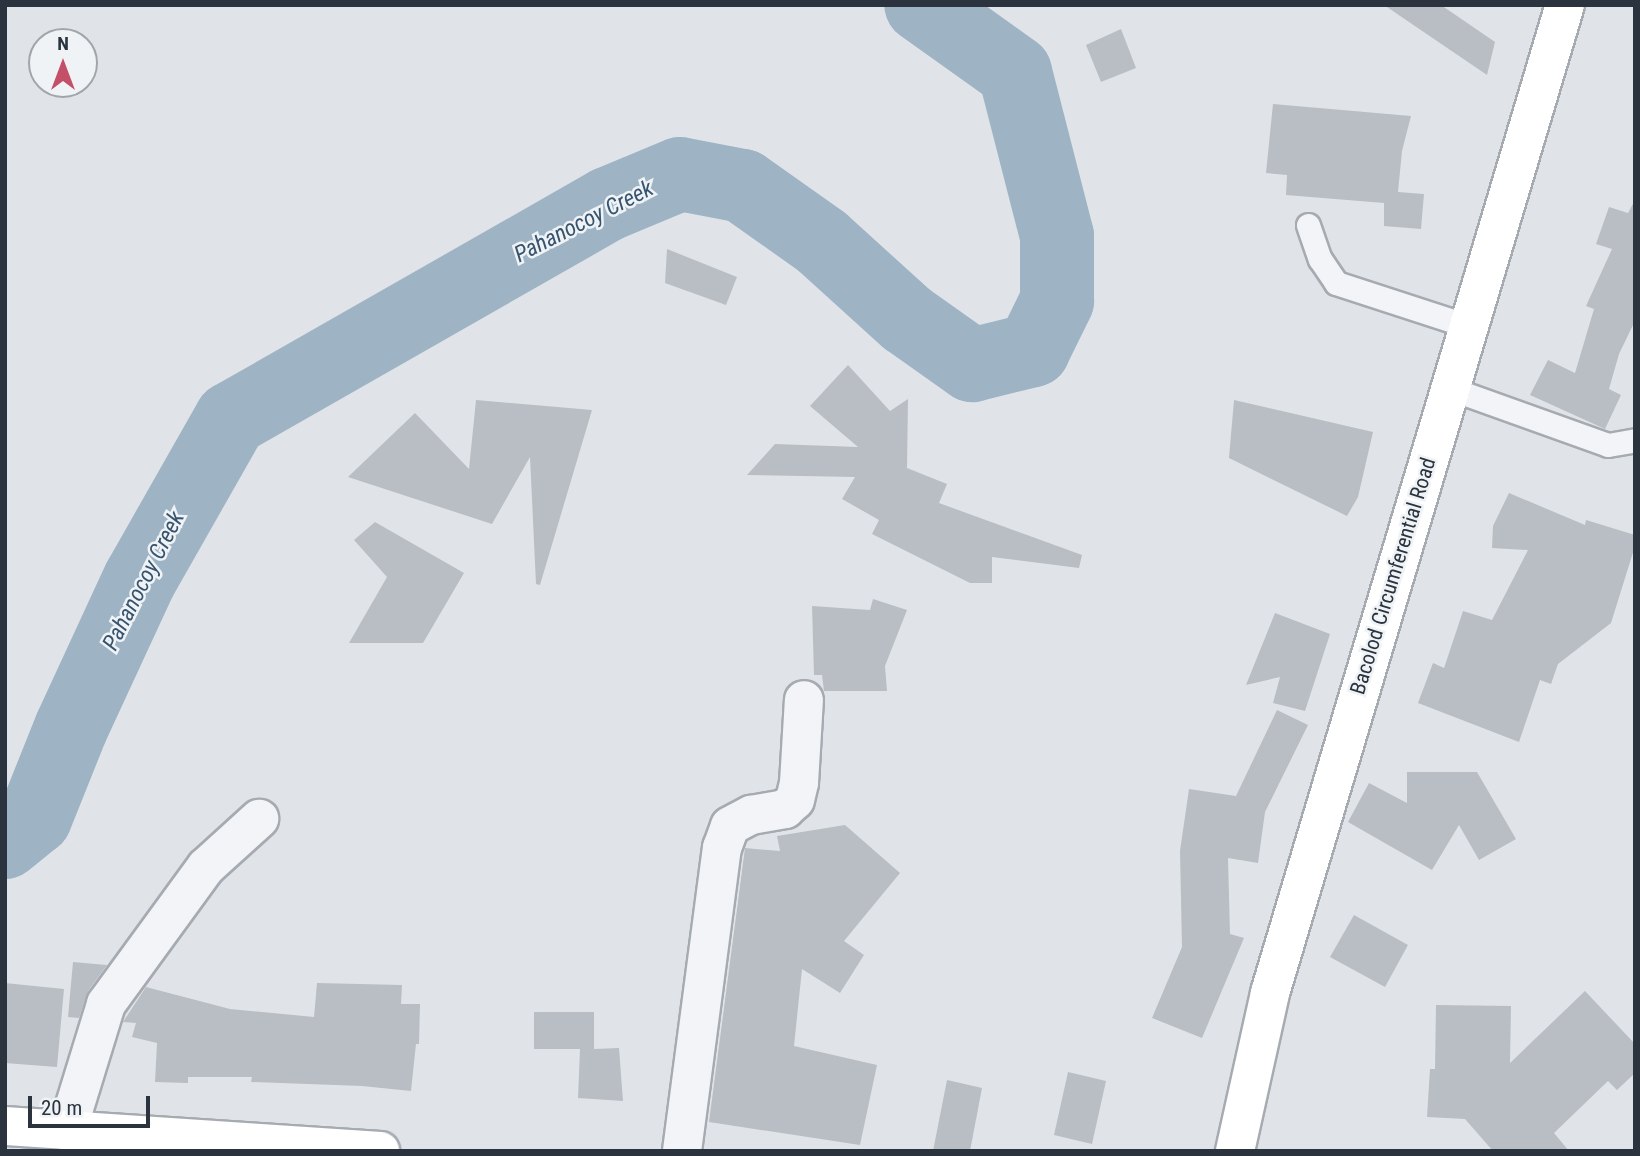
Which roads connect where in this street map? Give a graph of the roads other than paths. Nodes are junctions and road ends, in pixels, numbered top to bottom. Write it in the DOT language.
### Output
graph roads {
  1 [pos="1565,6"];
  2 [pos="1308,225"];
  3 [pos="1468,326"];
  4 [pos="1449,388"];
  5 [pos="1635,440"];
  6 [pos="804,700"];
  7 [pos="259,819"];
  8 [pos="5,1126"];
  9 [pos="67,1131"];
  10 [pos="380,1151"];
  11 [pos="682,1151"];
  12 [pos="1235,1151"];
  1 -- 3 [label="main road, Bacolod Circumferential Road"];
  2 -- 3 [label="lane"];
  3 -- 4 [label="main road, Bacolod Circumferential Road"];
  4 -- 5 [label="lane"];
  4 -- 12 [label="main road, Bacolod Circumferential Road"];
  6 -- 11 [label="street"];
  7 -- 9 [label="street"];
  8 -- 9 [label="main road"];
  9 -- 10 [label="main road"];
}
